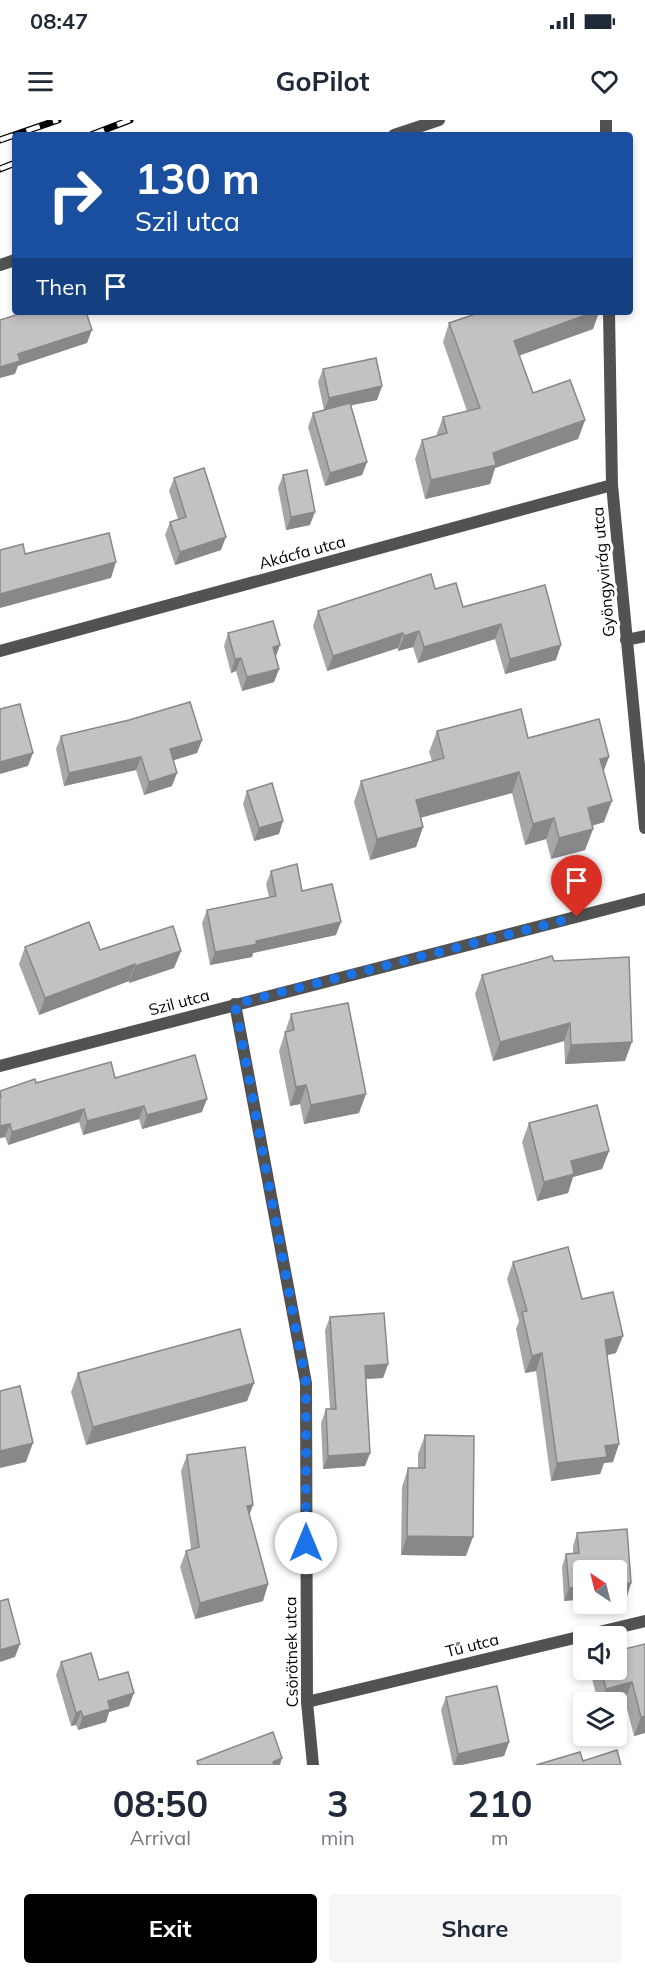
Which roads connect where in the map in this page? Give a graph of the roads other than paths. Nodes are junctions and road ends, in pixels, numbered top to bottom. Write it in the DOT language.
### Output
graph roads {
  1 [pos="439,120"];
  2 [pos="403,132"];
  3 [pos="609,315"];
  4 [pos="612,486"];
  5 [pos="645,636"];
  6 [pos="626,640"];
  7 [pos="0,651"];
  8 [pos="645,828"];
  9 [pos="645,900"];
  10 [pos="235,1004"];
  11 [pos="0,1066"];
  12 [pos="645,1621"];
  13 [pos="307,1702"];
  14 [pos="313,1765"];
  1 -- 2 [label="street"];
  3 -- 4 [label="street, Gyöngyvirág utca"];
  4 -- 6 [label="street, Gyöngyvirág utca"];
  4 -- 7 [label="street, Akácfa utca"];
  5 -- 6 [label="street"];
  6 -- 8 [label="street, Gyöngyvirág utca"];
  9 -- 10 [label="street, Szil utca"];
  10 -- 11 [label="street, Szil utca"];
  10 -- 13 [label="street, Csörötnek utca"];
  12 -- 13 [label="street, Tű utca"];
  13 -- 14 [label="street, Csörötnek utca"];
}
